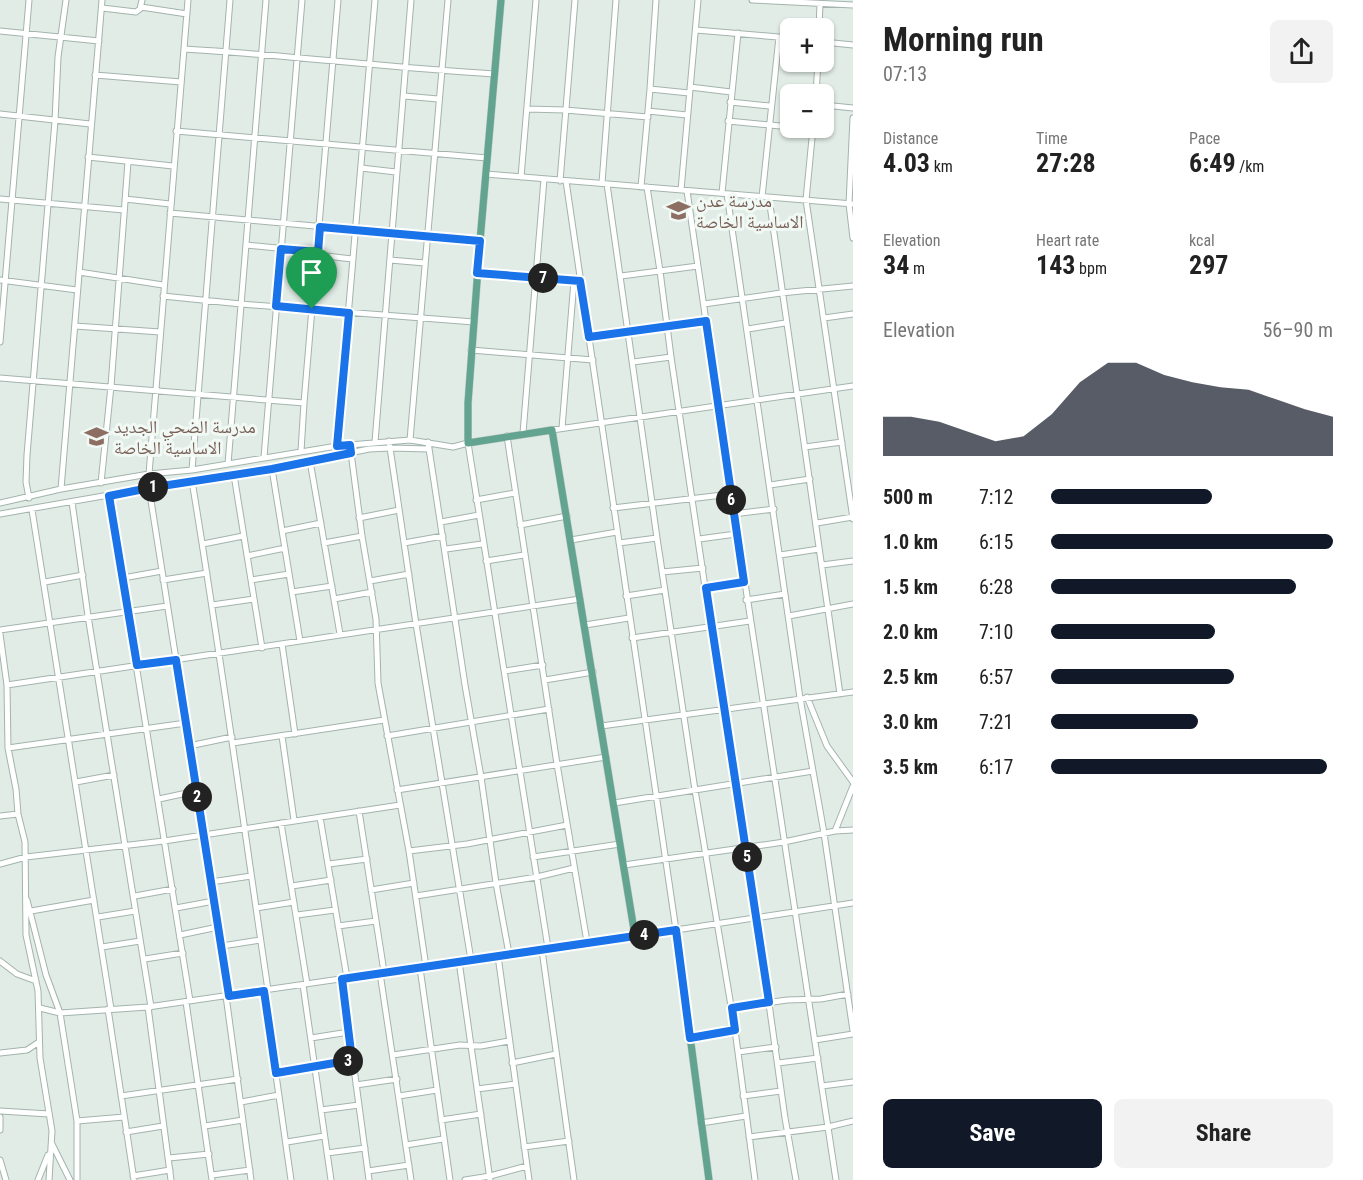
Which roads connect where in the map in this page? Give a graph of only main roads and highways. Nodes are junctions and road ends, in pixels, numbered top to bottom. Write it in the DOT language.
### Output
graph roads {
  1 [pos="501,0"];
  2 [pos="709,1180"];
  1 -- 2 [label="main road"];
}
